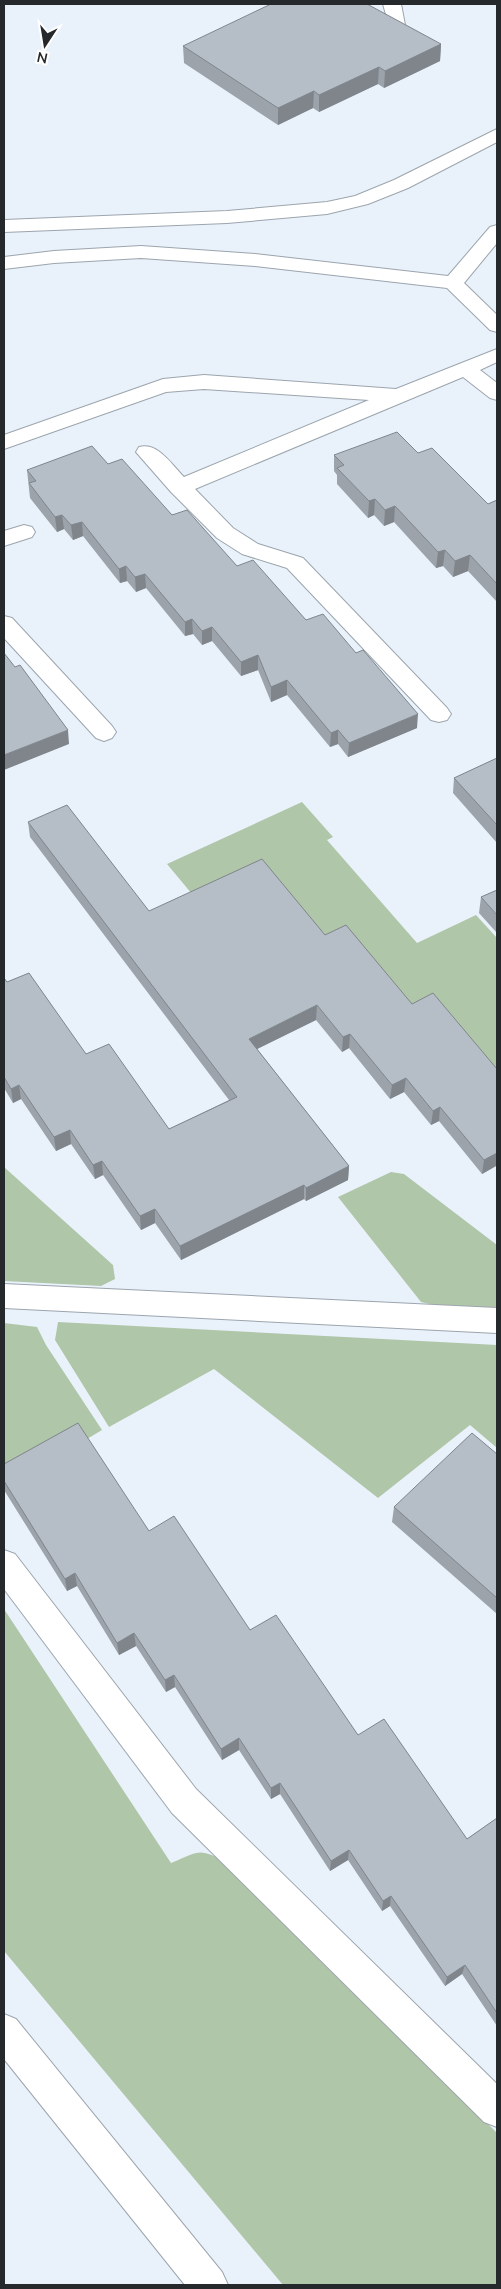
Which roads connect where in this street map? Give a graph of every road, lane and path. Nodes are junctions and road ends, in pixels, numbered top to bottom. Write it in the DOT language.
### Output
graph roads {
  1 [pos="392,4"];
  2 [pos="396,25"];
  3 [pos="497,135"];
  4 [pos="4,226"];
  5 [pos="497,231"];
  6 [pos="4,264"];
  7 [pos="453,283"];
  8 [pos="497,326"];
  9 [pos="497,355"];
  10 [pos="465,368"];
  11 [pos="497,393"];
  12 [pos="399,396"];
  13 [pos="4,442"];
  14 [pos="147,452"];
  15 [pos="179,487"];
  16 [pos="4,624"];
  17 [pos="439,714"];
  18 [pos="104,732"];
  19 [pos="4,1296"];
  20 [pos="497,1322"];
  21 [pos="4,1564"];
  22 [pos="4,2031"];
  23 [pos="497,2109"];
  24 [pos="209,2285"];
  1 -- 2 [label="street"];
  3 -- 4 [label="street"];
  5 -- 7 [label="street"];
  6 -- 7 [label="street"];
  7 -- 8 [label="street"];
  9 -- 10 [label="street"];
  10 -- 11 [label="street"];
  10 -- 12 [label="street"];
  12 -- 13 [label="street"];
  12 -- 15 [label="street"];
  14 -- 15 [label="street"];
  15 -- 17 [label="street"];
  16 -- 18 [label="street"];
  19 -- 20 [label="street"];
  21 -- 23 [label="street"];
  22 -- 24 [label="street"];
}
